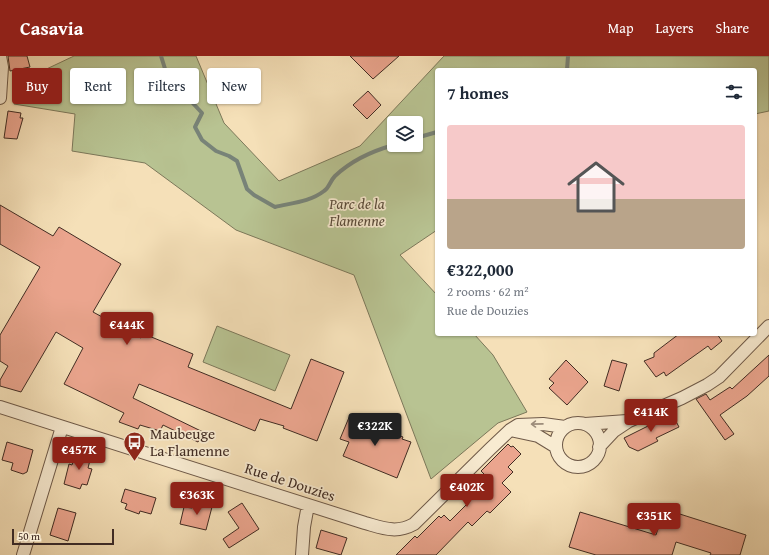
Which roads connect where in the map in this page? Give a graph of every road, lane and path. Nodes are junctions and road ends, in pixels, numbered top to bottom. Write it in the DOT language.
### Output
graph roads {
  1 [pos="0,56"];
  2 [pos="0,98"];
  3 [pos="769,326"];
  4 [pos="0,407"];
  5 [pos="629,421"];
  6 [pos="585,424"];
  7 [pos="62,427"];
  8 [pos="566,427"];
  9 [pos="510,430"];
  10 [pos="556,447"];
  11 [pos="599,447"];
  12 [pos="308,505"];
  13 [pos="23,555"];
  14 [pos="302,555"];
  1 -- 2 [label="street"];
  3 -- 5 [label="street"];
  4 -- 7 [label="street, Rue de Douzies"];
  5 -- 6 [label="street"];
  5 -- 11 [label="street"];
  6 -- 8 [label="street"];
  6 -- 11 [label="street"];
  7 -- 12 [label="street, Rue de Douzies"];
  7 -- 13 [label="street"];
  8 -- 9 [label="street, one-way"];
  8 -- 10 [label="street"];
  9 -- 10 [label="street"];
  9 -- 12 [label="street, Rue de Douzies"];
  10 -- 11 [label="street"];
  12 -- 14 [label="street"];
}
